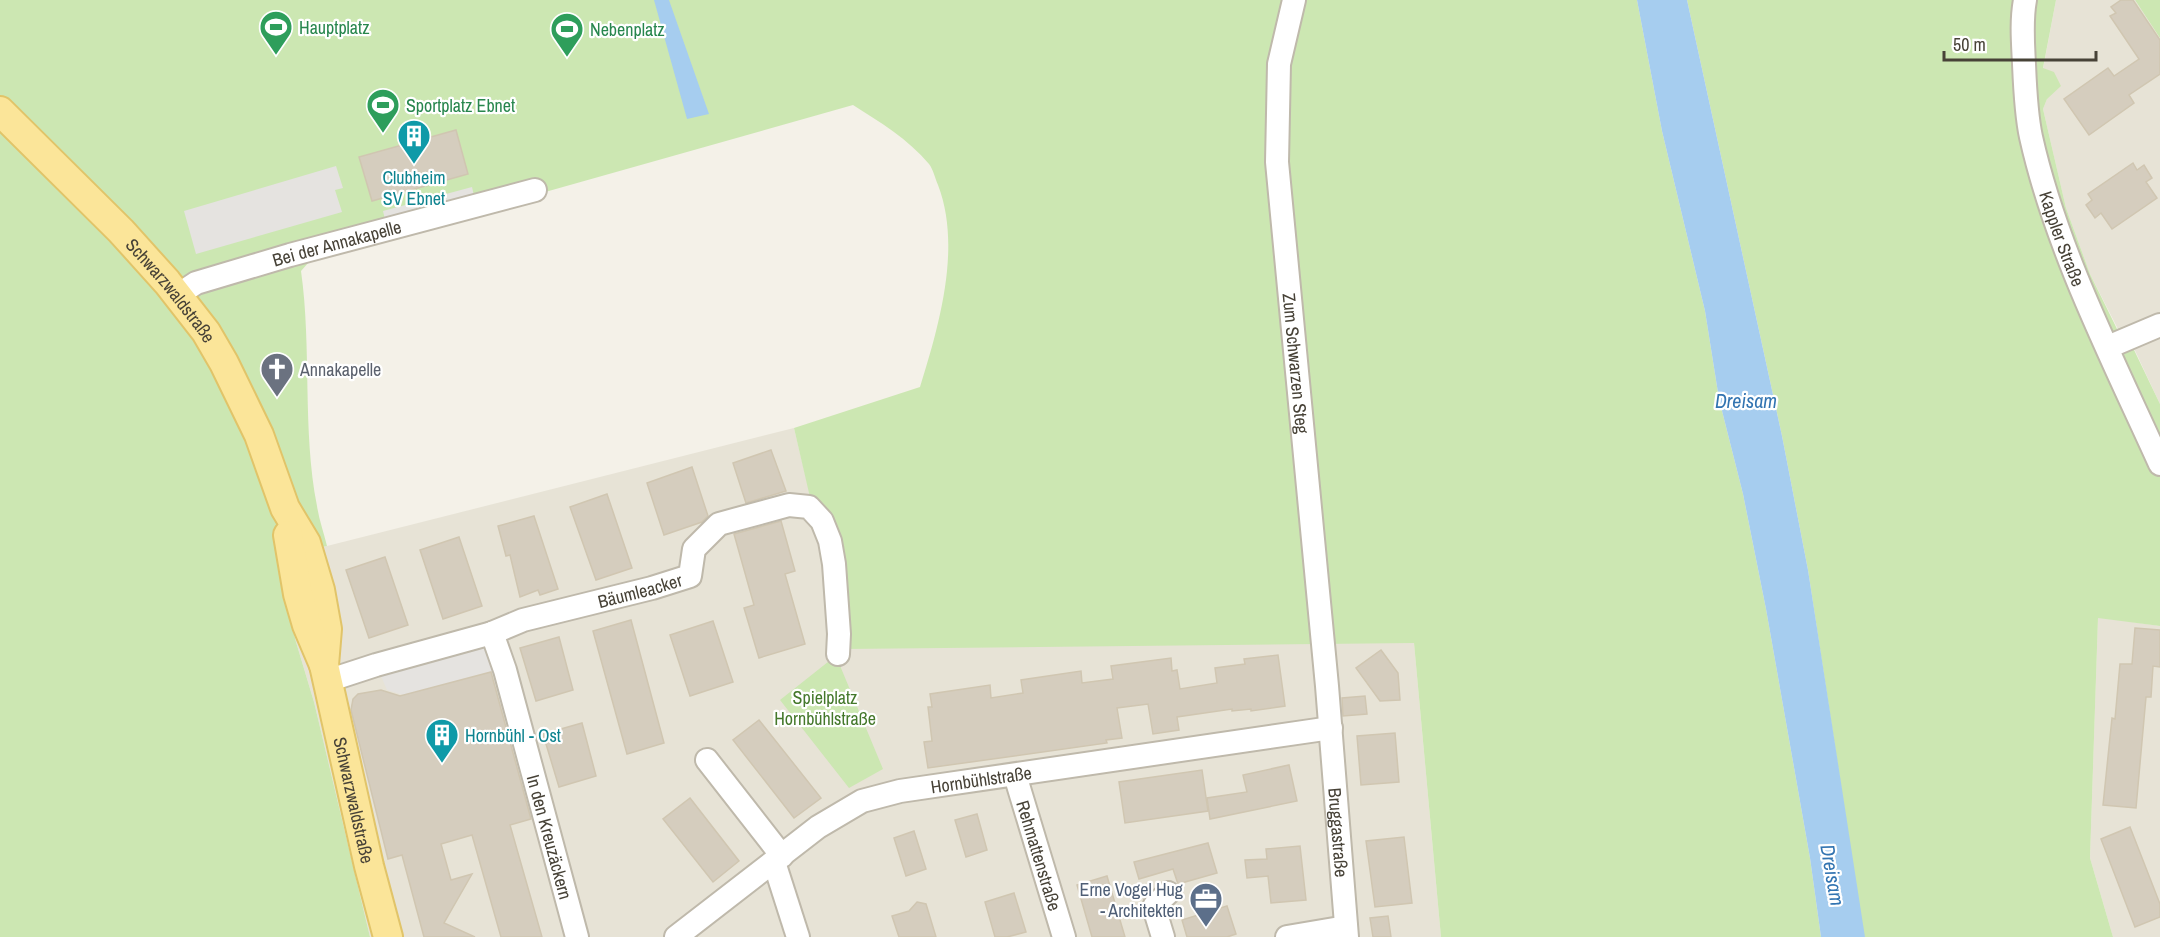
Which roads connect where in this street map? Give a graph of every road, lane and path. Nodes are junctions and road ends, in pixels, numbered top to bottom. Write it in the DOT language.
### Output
graph roads {
  1 [pos="1294,0"];
  2 [pos="2025,0"];
  3 [pos="0,111"];
  4 [pos="535,190"];
  5 [pos="178,295"];
  6 [pos="2160,325"];
  7 [pos="2108,347"];
  8 [pos="2160,464"];
  9 [pos="492,633"];
  10 [pos="838,654"];
  11 [pos="326,673"];
  12 [pos="1330,728"];
  13 [pos="707,760"];
  14 [pos="1016,775"];
  15 [pos="778,859"];
  16 [pos="1168,893"];
  17 [pos="1347,932"];
  18 [pos="388,937"];
  19 [pos="577,937"];
  20 [pos="676,937"];
  21 [pos="798,937"];
  22 [pos="1064,937"];
  23 [pos="1163,937"];
  24 [pos="1287,937"];
  1 -- 12 [label="street, Zum Schwarzen Steg"];
  2 -- 7 [label="street, Kappler Straße"];
  3 -- 5 [label="main road, Schwarzwaldstraße"];
  4 -- 5 [label="street, Bei der Annakapelle"];
  5 -- 11 [label="main road, Schwarzwaldstraße"];
  6 -- 7 [label="street"];
  7 -- 8 [label="street, Kappler Straße"];
  9 -- 10 [label="street, Bäumleacker"];
  9 -- 11 [label="street, Bäumleacker"];
  9 -- 19 [label="street, In den Kreuzäckern"];
  11 -- 18 [label="main road, Schwarzwaldstraße"];
  12 -- 14 [label="street, Hornbühlstraße"];
  12 -- 17 [label="street, Bruggastraße"];
  13 -- 15 [label="street"];
  14 -- 15 [label="street, Hornbühlstraße"];
  14 -- 22 [label="street, Rehmattenstraße"];
  15 -- 20 [label="street, Hornbühlstraße"];
  15 -- 21 [label="street"];
  16 -- 23 [label="street"];
  17 -- 24 [label="street"];
}
